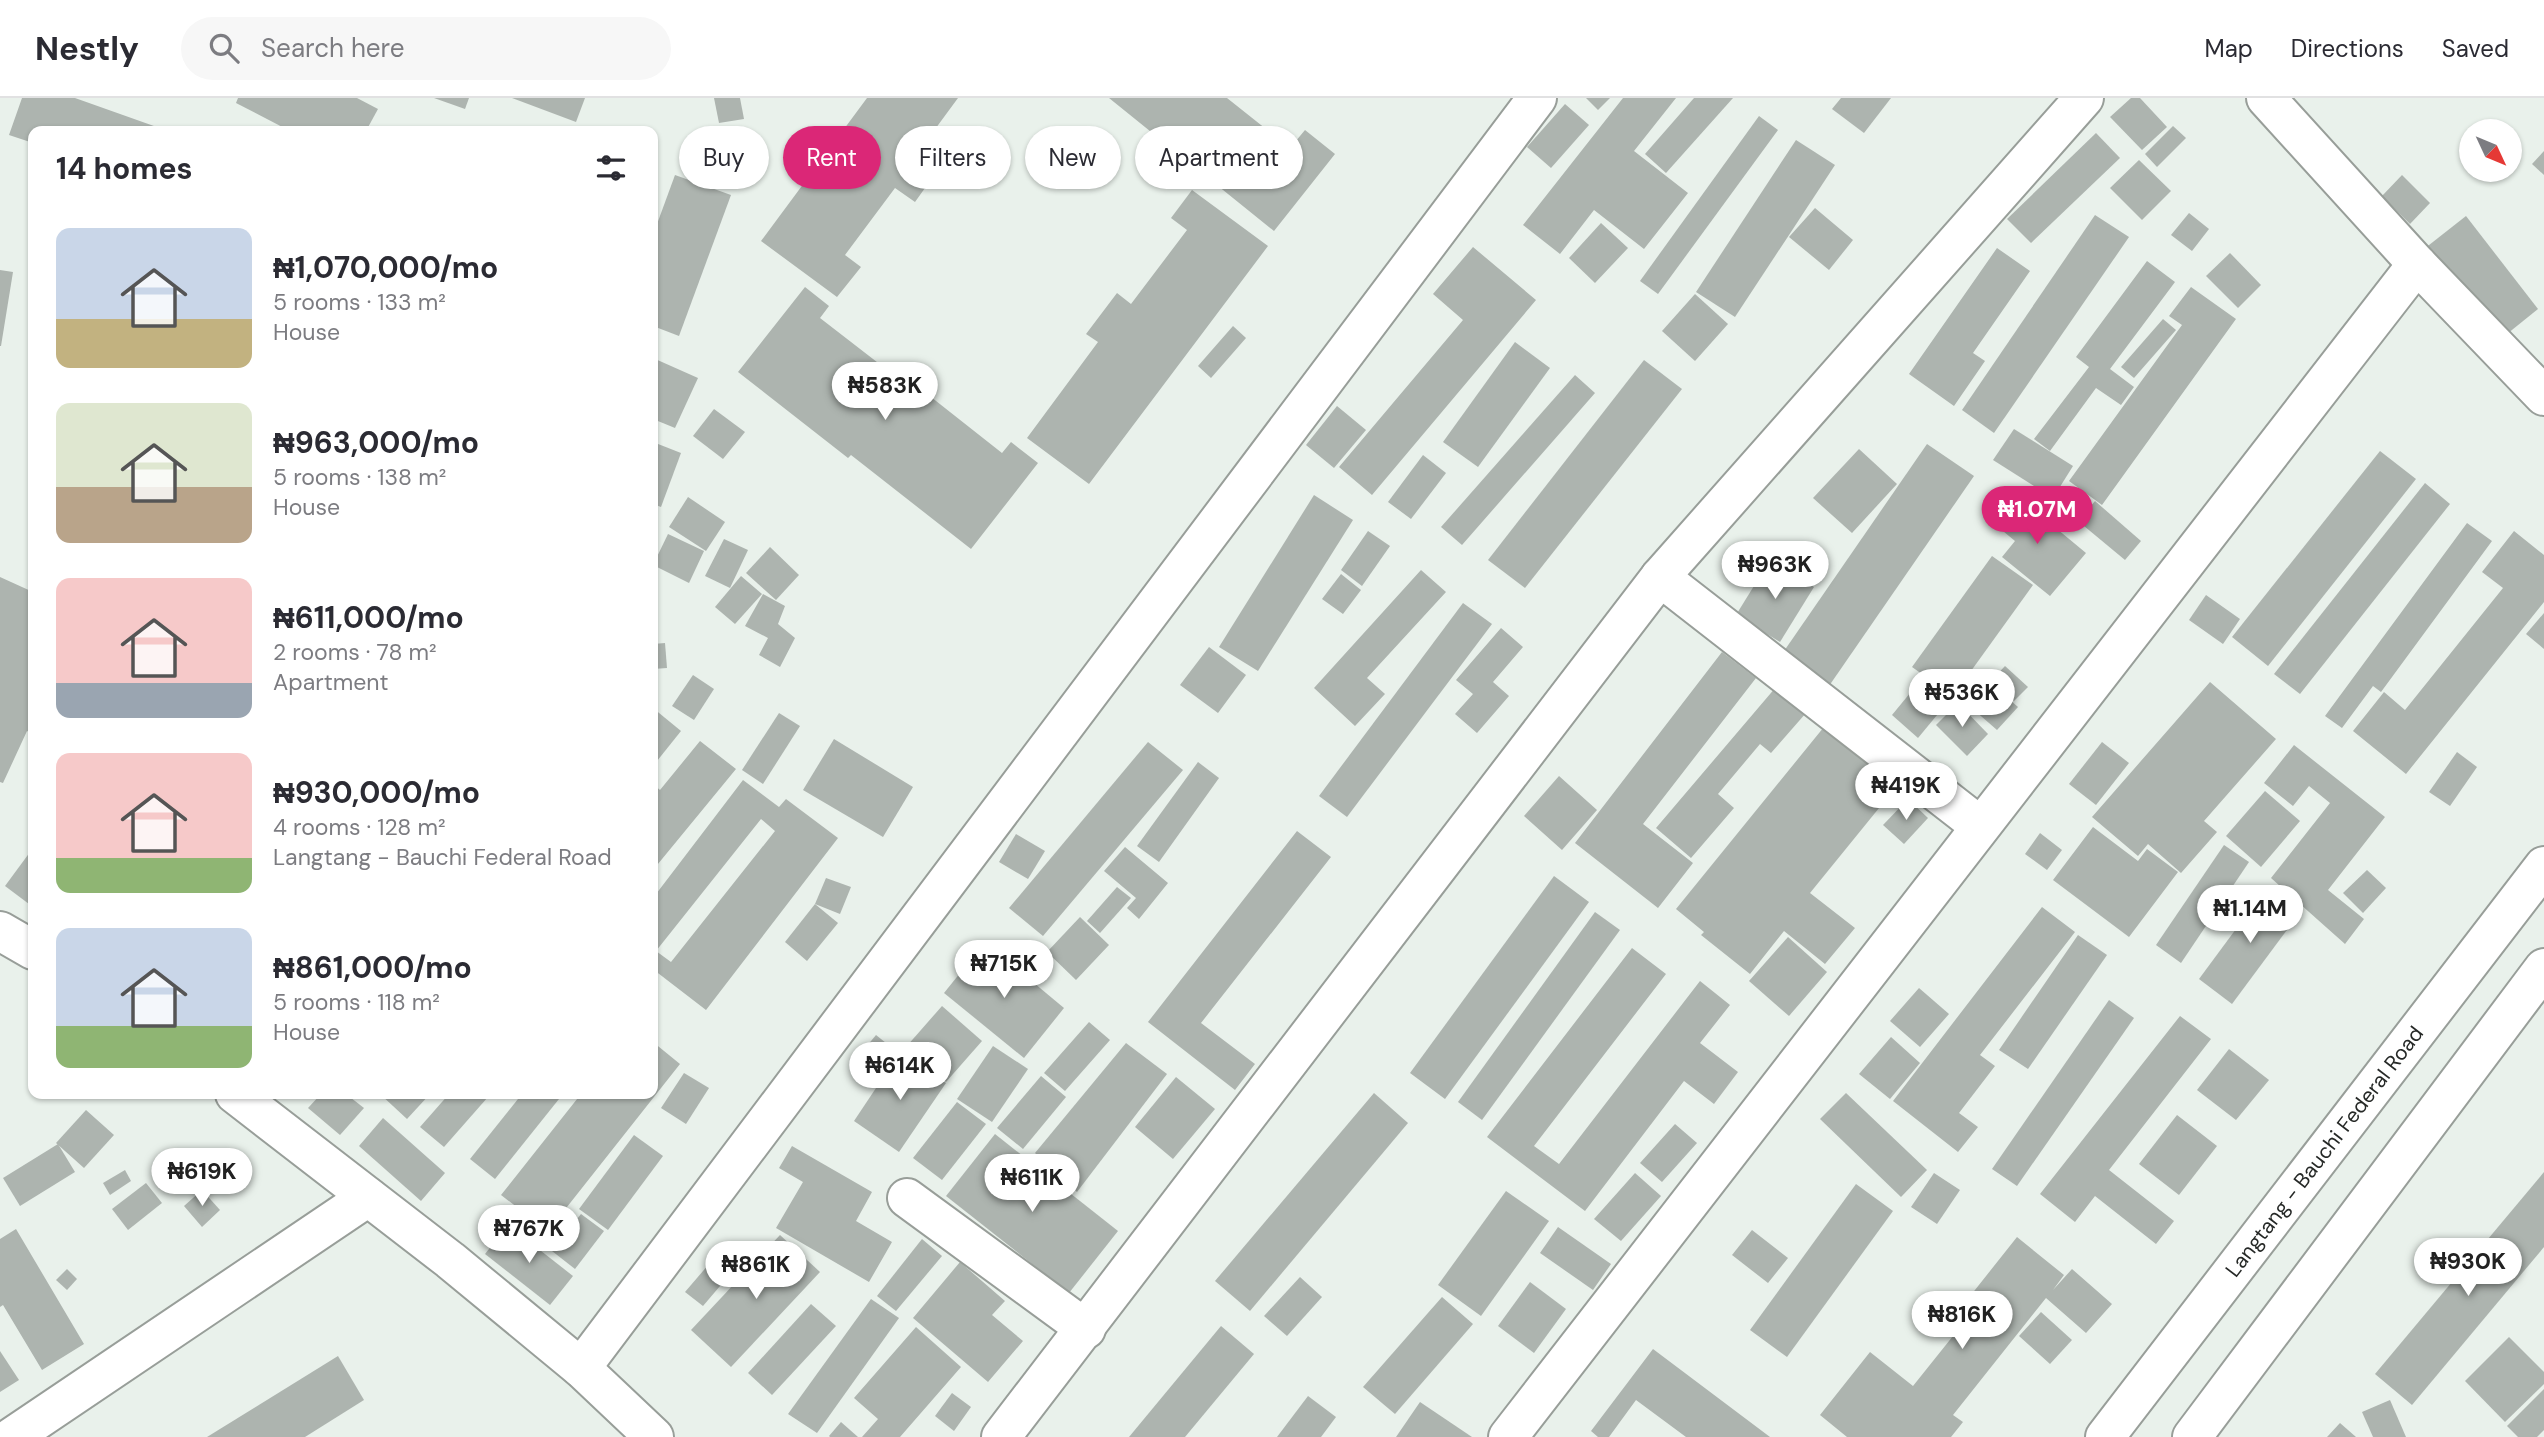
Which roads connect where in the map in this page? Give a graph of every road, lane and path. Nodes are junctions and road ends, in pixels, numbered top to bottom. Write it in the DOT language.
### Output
graph roads {
  1 [pos="1537,98"];
  2 [pos="2084,98"];
  3 [pos="2266,98"];
  4 [pos="2417,264"];
  5 [pos="2544,396"];
  6 [pos="1660,577"];
  7 [pos="1980,826"];
  8 [pos="2544,866"];
  9 [pos="0,931"];
  10 [pos="28,947"];
  11 [pos="2544,968"];
  12 [pos="253,1099"];
  13 [pos="368,1197"];
  14 [pos="907,1198"];
  15 [pos="1086,1329"];
  16 [pos="581,1368"];
  17 [pos="12,1437"];
  18 [pos="654,1437"];
  19 [pos="1001,1437"];
  20 [pos="1508,1437"];
  21 [pos="2105,1437"];
  22 [pos="2192,1437"];
  1 -- 16 [label="street"];
  2 -- 6 [label="street"];
  3 -- 4 [label="street"];
  4 -- 5 [label="street"];
  4 -- 7 [label="street"];
  6 -- 7 [label="street"];
  6 -- 15 [label="street"];
  7 -- 20 [label="street"];
  8 -- 21 [label="street, Langtang - Bauchi Federal Road"];
  9 -- 10 [label="street"];
  11 -- 22 [label="street"];
  12 -- 13 [label="street"];
  13 -- 16 [label="street"];
  13 -- 17 [label="street"];
  14 -- 15 [label="street"];
  15 -- 19 [label="street"];
  16 -- 18 [label="street"];
}
